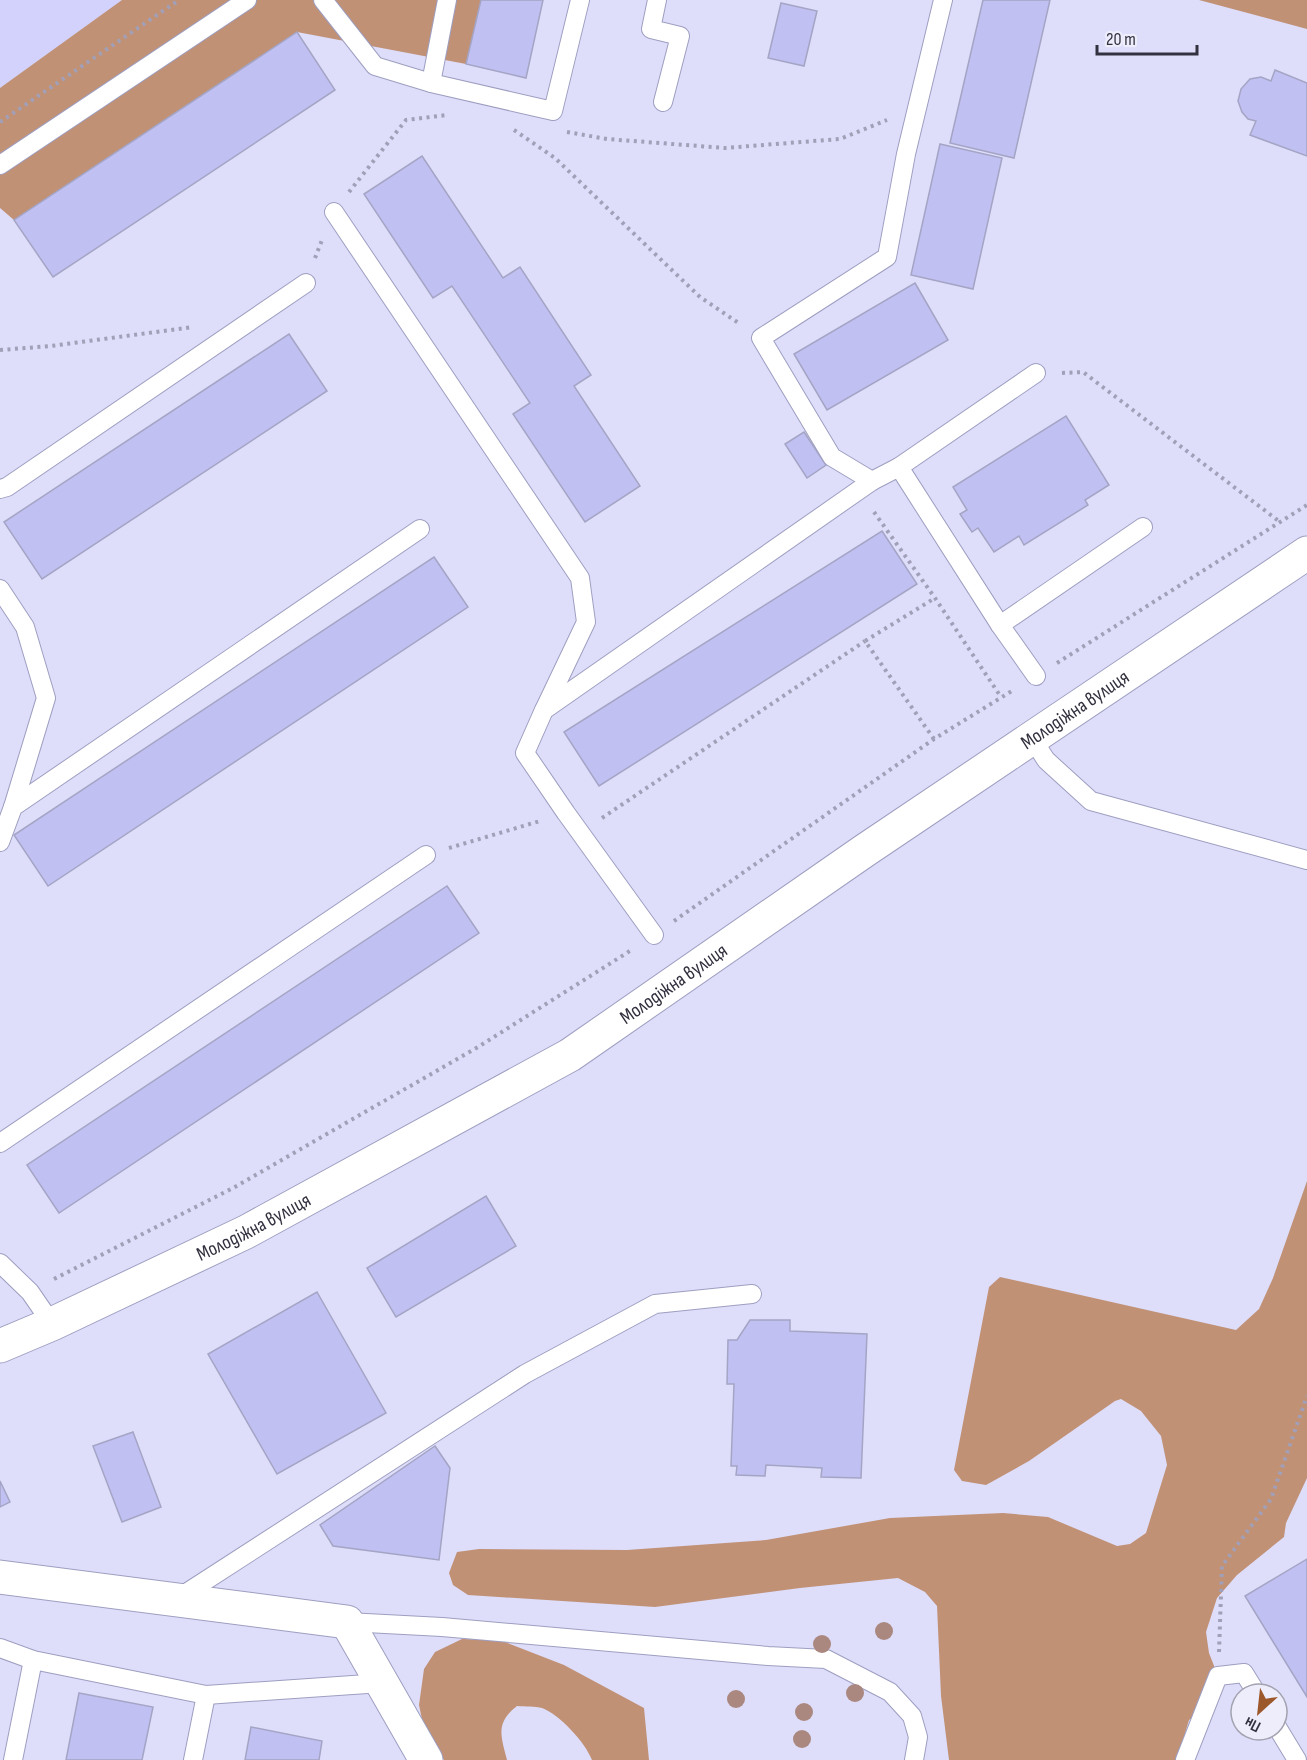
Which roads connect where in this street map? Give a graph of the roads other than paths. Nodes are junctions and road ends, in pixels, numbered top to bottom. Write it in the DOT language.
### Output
graph roads {
  1 [pos="247,0"];
  2 [pos="323,0"];
  3 [pos="447,0"];
  4 [pos="580,0"];
  5 [pos="657,0"];
  6 [pos="943,0"];
  7 [pos="431,83"];
  8 [pos="663,102"];
  9 [pos="0,165"];
  10 [pos="333,212"];
  11 [pos="306,283"];
  12 [pos="1036,373"];
  13 [pos="899,467"];
  14 [pos="866,486"];
  15 [pos="0,489"];
  16 [pos="1143,527"];
  17 [pos="420,529"];
  18 [pos="1307,553"];
  19 [pos="0,589"];
  20 [pos="1000,625"];
  21 [pos="1036,676"];
  22 [pos="544,710"];
  23 [pos="1032,738"];
  24 [pos="12,807"];
  25 [pos="0,842"];
  26 [pos="426,855"];
  27 [pos="1307,860"];
  28 [pos="654,935"];
  29 [pos="0,1143"];
  30 [pos="0,1263"];
  31 [pos="752,1294"];
  32 [pos="52,1324"];
  33 [pos="0,1346"];
  34 [pos="0,1577"];
  35 [pos="175,1600"];
  36 [pos="347,1622"];
  37 [pos="0,1648"];
  38 [pos="33,1660"];
  39 [pos="1250,1682"];
  40 [pos="382,1683"];
  41 [pos="206,1695"];
  42 [pos="1286,1742"];
  43 [pos="13,1760"];
  44 [pos="193,1760"];
  45 [pos="426,1760"];
  46 [pos="915,1760"];
  47 [pos="1185,1760"];
  48 [pos="1297,1760"];
  1 -- 9 [label="lane"];
  2 -- 7 [label="lane"];
  3 -- 7 [label="lane"];
  4 -- 7 [label="lane"];
  5 -- 8 [label="lane"];
  6 -- 14 [label="lane"];
  10 -- 22 [label="lane"];
  11 -- 15 [label="lane"];
  12 -- 13 [label="lane"];
  13 -- 14 [label="lane"];
  13 -- 20 [label="lane"];
  14 -- 22 [label="lane"];
  16 -- 20 [label="lane"];
  17 -- 24 [label="lane"];
  18 -- 23 [label="street, Молодіжна вулиця"];
  19 -- 24 [label="lane"];
  20 -- 21 [label="lane"];
  22 -- 28 [label="lane"];
  23 -- 27 [label="lane"];
  23 -- 32 [label="street, Молодіжна вулиця"];
  24 -- 25 [label="lane"];
  26 -- 29 [label="lane"];
  30 -- 32 [label="lane"];
  31 -- 35 [label="lane"];
  32 -- 33 [label="street, Молодіжна вулиця"];
  34 -- 35 [label="street"];
  35 -- 36 [label="street"];
  36 -- 40 [label="street"];
  36 -- 46 [label="lane"];
  37 -- 38 [label="lane"];
  38 -- 41 [label="lane"];
  38 -- 43 [label="lane"];
  39 -- 47 [label="lane"];
  40 -- 41 [label="lane"];
  40 -- 45 [label="street"];
  41 -- 44 [label="lane"];
  42 -- 48 [label="lane"];
}
